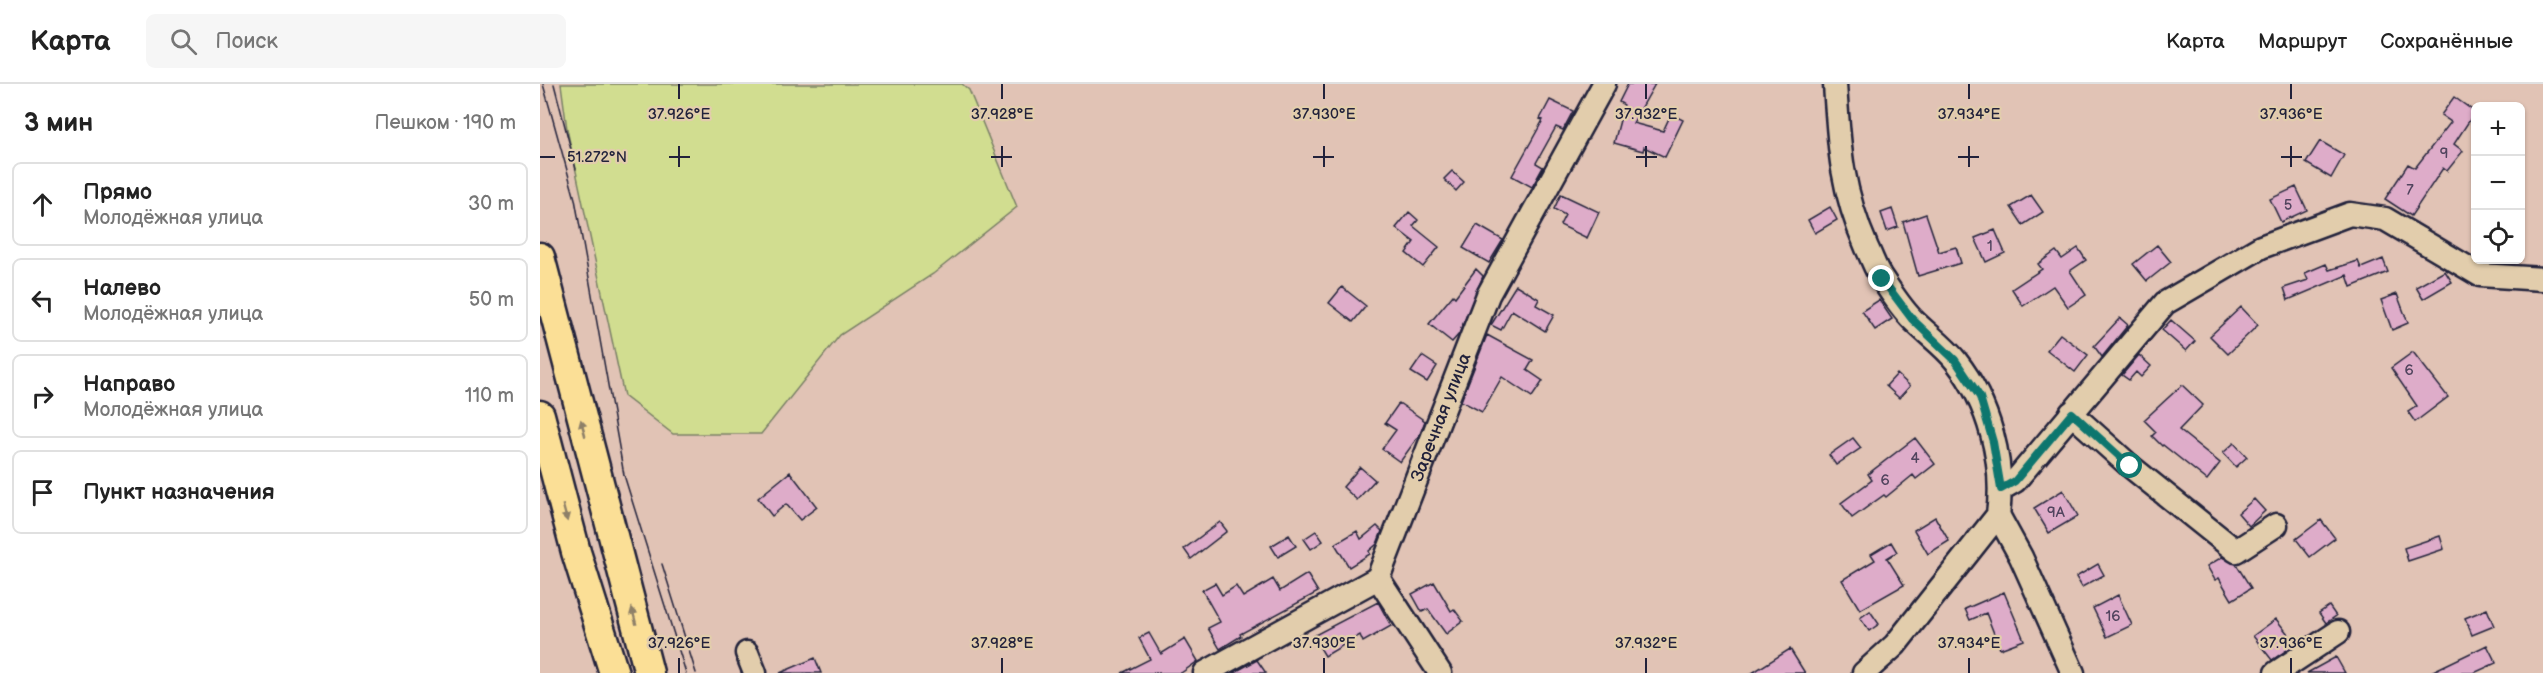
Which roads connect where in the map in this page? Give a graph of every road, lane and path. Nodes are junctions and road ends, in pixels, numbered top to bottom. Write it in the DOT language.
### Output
graph roads {
  1 [pos="1604,84"];
  2 [pos="1835,84"];
  3 [pos="540,256"];
  4 [pos="2543,279"];
  5 [pos="2072,413"];
  6 [pos="540,416"];
  7 [pos="2001,489"];
  8 [pos="1998,515"];
  9 [pos="2276,525"];
  10 [pos="1378,578"];
  11 [pos="2338,632"];
  12 [pos="614,673"];
  13 [pos="649,673"];
  14 [pos="1205,673"];
  15 [pos="1440,673"];
  16 [pos="1864,673"];
  17 [pos="2073,673"];
  18 [pos="2276,673"];
  1 -- 10 [label="street, Заречная улица"];
  2 -- 7 [label="street"];
  13 -- 3 [label="main road, one-way"];
  4 -- 5 [label="street"];
  5 -- 7 [label="street"];
  5 -- 9 [label="street"];
  6 -- 12 [label="main road, one-way"];
  7 -- 8 [label="street"];
  8 -- 16 [label="street"];
  8 -- 17 [label="street"];
  10 -- 14 [label="street"];
  10 -- 15 [label="street"];
  11 -- 18 [label="street"];
}
